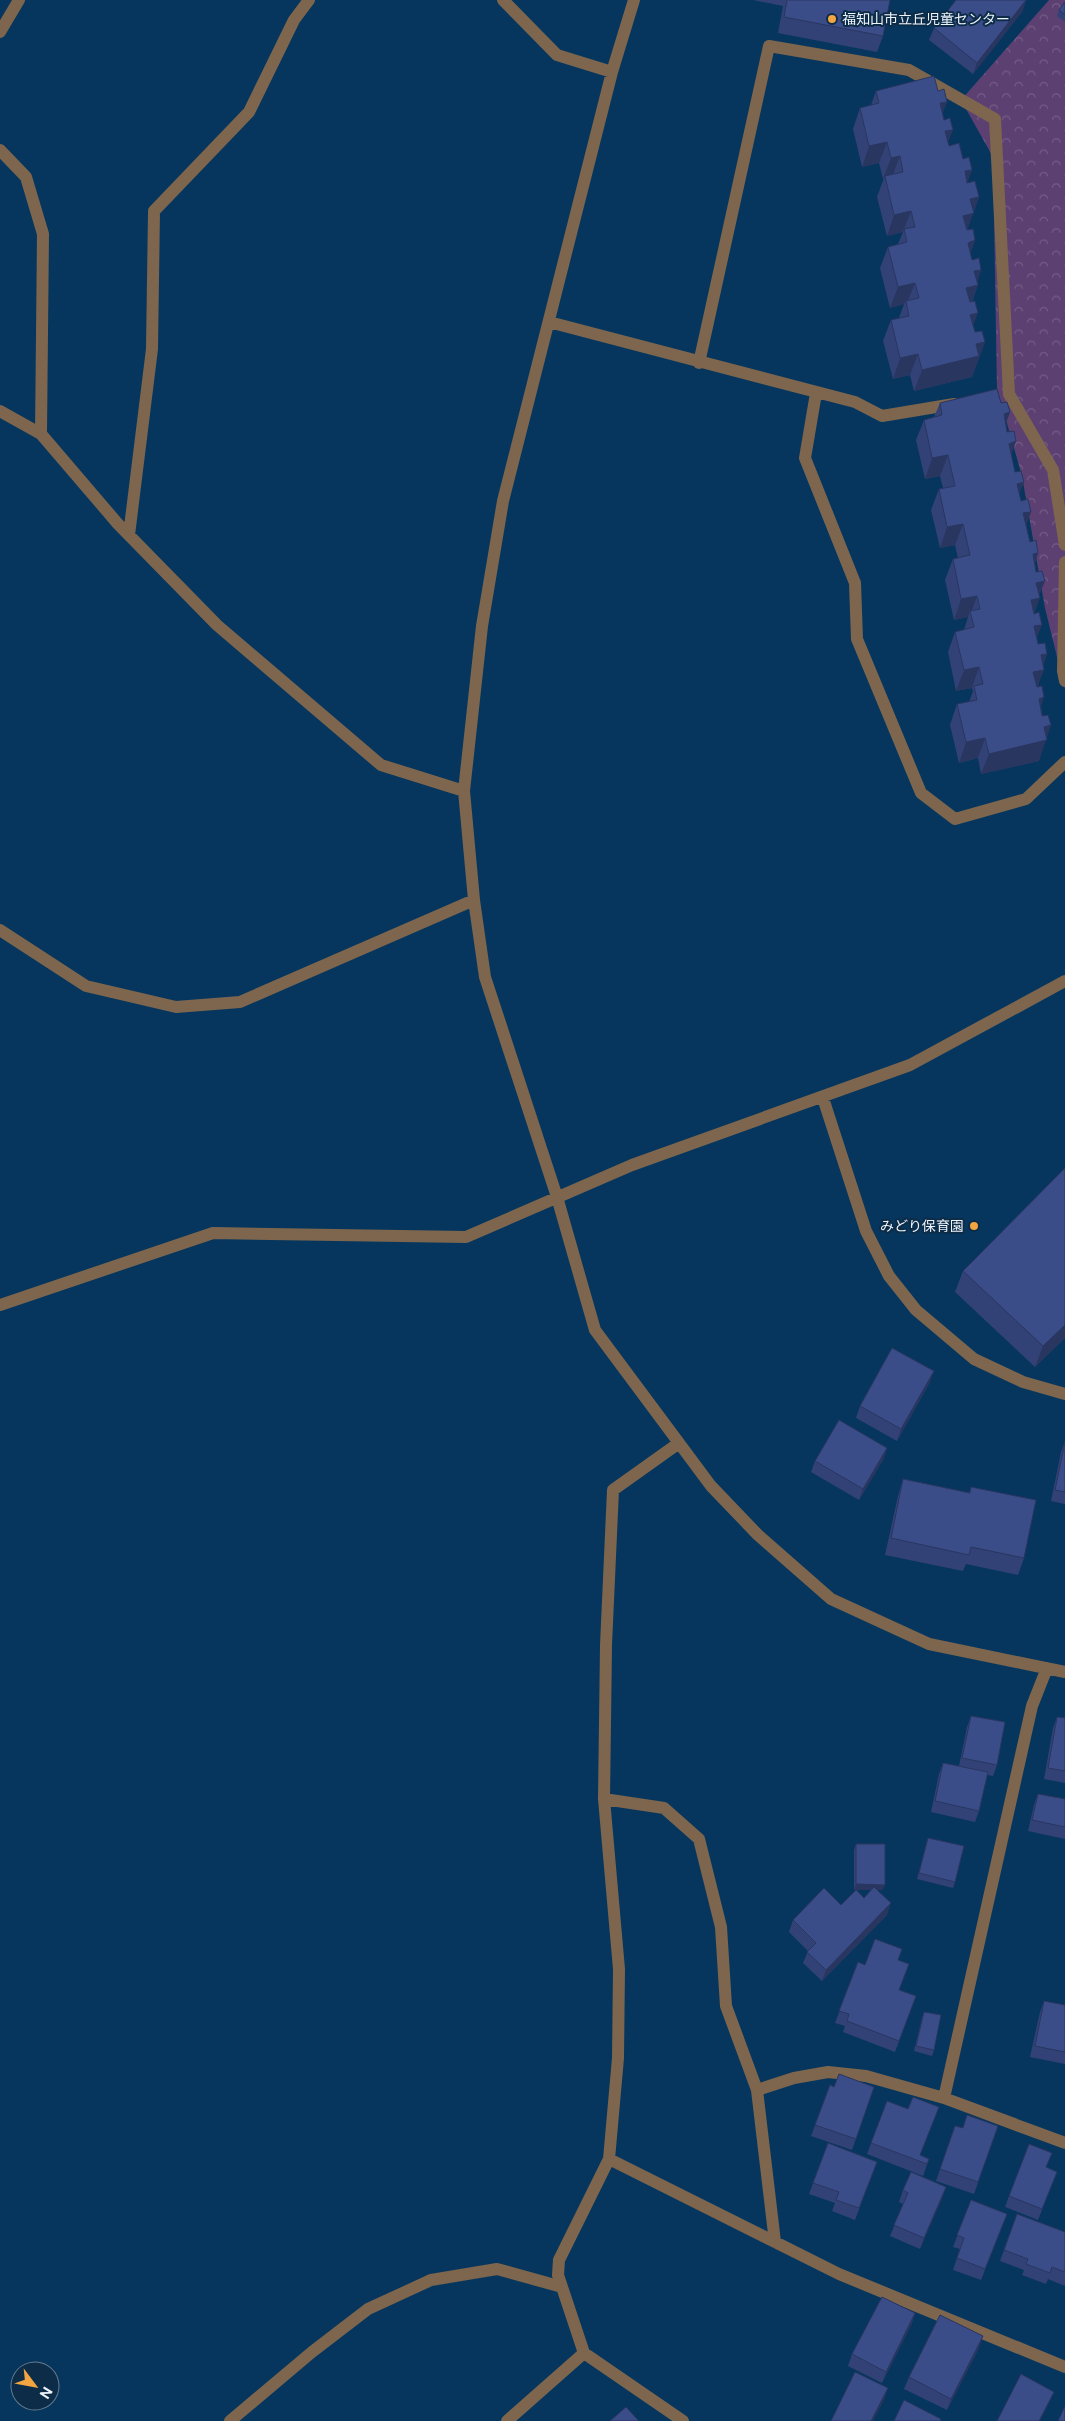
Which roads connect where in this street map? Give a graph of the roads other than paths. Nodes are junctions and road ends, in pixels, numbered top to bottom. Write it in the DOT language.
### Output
graph roads {
  1 [pos="19,0"];
  2 [pos="309,0"];
  3 [pos="504,0"];
  4 [pos="634,0"];
  5 [pos="0,32"];
  6 [pos="612,72"];
  7 [pos="0,150"];
  8 [pos="549,322"];
  9 [pos="699,363"];
  10 [pos="816,393"];
  11 [pos="970,401"];
  12 [pos="0,411"];
  13 [pos="41,434"];
  14 [pos="129,535"];
  15 [pos="1065,545"];
  16 [pos="1065,562"];
  17 [pos="1065,681"];
  18 [pos="1065,762"];
  19 [pos="464,790"];
  20 [pos="474,900"];
  21 [pos="0,930"];
  22 [pos="1065,981"];
  23 [pos="823,1098"];
  24 [pos="557,1197"];
  25 [pos="0,1305"];
  26 [pos="1065,1394"];
  27 [pos="680,1444"];
  28 [pos="1048,1668"];
  29 [pos="1065,1672"];
  30 [pos="604,1798"];
  31 [pos="757,2090"];
  32 [pos="944,2098"];
  33 [pos="1065,2143"];
  34 [pos="608,2159"];
  35 [pos="775,2242"];
  36 [pos="562,2287"];
  37 [pos="584,2353"];
  38 [pos="1065,2366"];
  39 [pos="230,2421"];
  40 [pos="507,2421"];
  41 [pos="683,2421"];
  1 -- 5 [label="street"];
  2 -- 14 [label="street"];
  3 -- 6 [label="street"];
  4 -- 6 [label="street"];
  6 -- 8 [label="street"];
  7 -- 13 [label="street"];
  8 -- 9 [label="street"];
  8 -- 19 [label="street"];
  9 -- 10 [label="street"];
  9 -- 15 [label="street"];
  10 -- 11 [label="street"];
  10 -- 18 [label="street"];
  12 -- 13 [label="street"];
  13 -- 14 [label="street"];
  14 -- 19 [label="street"];
  16 -- 17 [label="street"];
  19 -- 20 [label="street"];
  20 -- 21 [label="street"];
  20 -- 24 [label="street"];
  22 -- 23 [label="street"];
  23 -- 24 [label="street"];
  23 -- 26 [label="street"];
  24 -- 25 [label="street"];
  24 -- 27 [label="street"];
  27 -- 28 [label="street"];
  27 -- 30 [label="street"];
  28 -- 29 [label="street"];
  28 -- 32 [label="street"];
  30 -- 31 [label="street"];
  30 -- 34 [label="street"];
  31 -- 32 [label="street"];
  31 -- 35 [label="street"];
  32 -- 33 [label="street"];
  34 -- 35 [label="street"];
  34 -- 36 [label="street"];
  35 -- 38 [label="street"];
  36 -- 37 [label="street"];
  36 -- 39 [label="street"];
  37 -- 40 [label="street"];
  37 -- 41 [label="street"];
}
